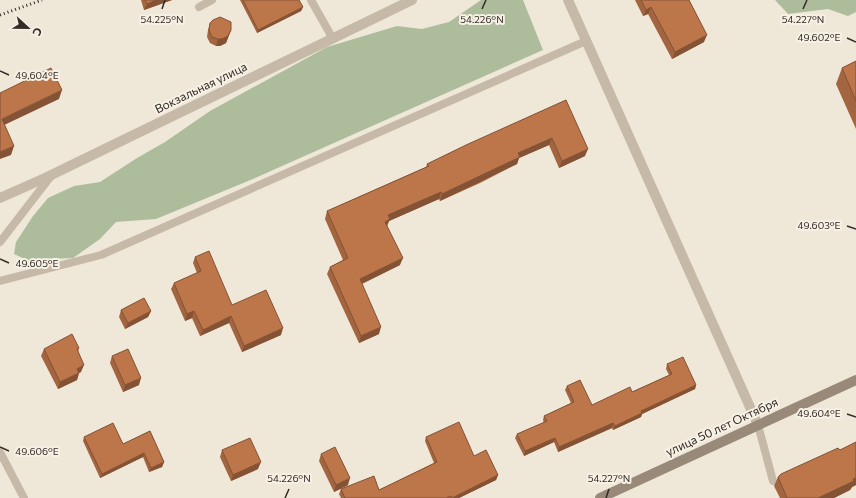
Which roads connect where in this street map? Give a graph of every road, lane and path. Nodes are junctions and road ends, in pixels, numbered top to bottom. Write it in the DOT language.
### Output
graph roads {
  1 [pos="212,0"];
  2 [pos="311,0"];
  3 [pos="412,0"];
  4 [pos="568,0"];
  5 [pos="199,6"];
  6 [pos="333,39"];
  7 [pos="586,41"];
  8 [pos="52,175"];
  9 [pos="0,198"];
  10 [pos="0,242"];
  11 [pos="0,281"];
  12 [pos="856,380"];
  13 [pos="758,425"];
  14 [pos="0,452"];
  15 [pos="773,481"];
  16 [pos="24,498"];
  17 [pos="600,498"];
  1 -- 5 [label="lane"];
  2 -- 6 [label="lane"];
  3 -- 6 [label="street, Вокзальная улица"];
  4 -- 7 [label="street"];
  6 -- 8 [label="street, Вокзальная улица"];
  7 -- 11 [label="lane"];
  7 -- 13 [label="street"];
  8 -- 9 [label="street, Вокзальная улица"];
  8 -- 10 [label="lane"];
  12 -- 13 [label="main road, улица 50 лет Октября"];
  13 -- 15 [label="lane"];
  13 -- 17 [label="main road, улица 50 лет Октября"];
  14 -- 16 [label="lane"];
}
